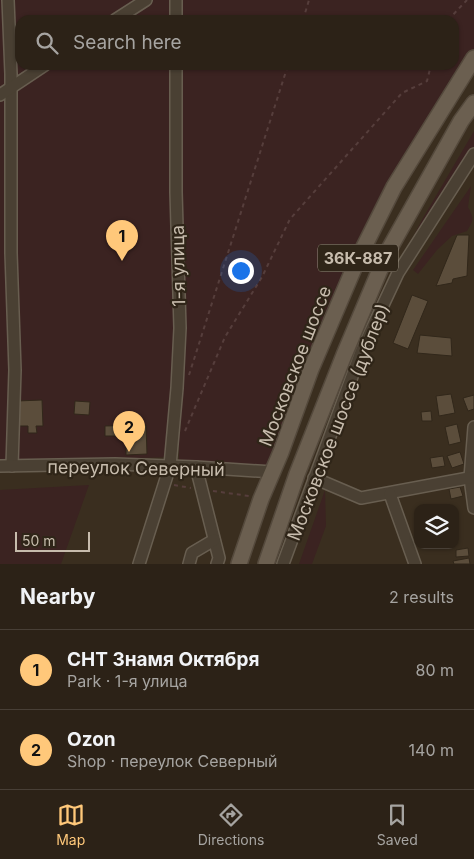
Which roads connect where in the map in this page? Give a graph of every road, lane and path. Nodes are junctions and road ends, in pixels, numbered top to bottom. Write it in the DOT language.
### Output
graph roads {
  1 [pos="8,0"];
  2 [pos="146,0"];
  3 [pos="176,0"];
  4 [pos="309,0"];
  5 [pos="467,0"];
  6 [pos="123,15"];
  7 [pos="176,15"];
  8 [pos="304,15"];
  9 [pos="453,15"];
  10 [pos="474,58"];
  11 [pos="37,70"];
  12 [pos="176,70"];
  13 [pos="286,70"];
  14 [pos="430,70"];
  15 [pos="6,74"];
  16 [pos="11,87"];
  17 [pos="0,95"];
  18 [pos="474,102"];
  19 [pos="474,154"];
  20 [pos="178,388"];
  21 [pos="474,427"];
  22 [pos="184,432"];
  23 [pos="6,466"];
  24 [pos="170,466"];
  25 [pos="196,467"];
  26 [pos="273,472"];
  27 [pos="297,474"];
  28 [pos="472,477"];
  29 [pos="314,478"];
  30 [pos="165,483"];
  31 [pos="202,490"];
  32 [pos="390,494"];
  33 [pos="249,496"];
  34 [pos="474,508"];
  35 [pos="214,540"];
  36 [pos="139,564"];
  37 [pos="189,564"];
  38 [pos="216,564"];
  39 [pos="239,564"];
  40 [pos="266,564"];
  41 [pos="283,564"];
  42 [pos="414,564"];
  1 -- 15 [label="street"];
  2 -- 6 [label="street"];
  3 -- 7 [label="street"];
  4 -- 8 [label="path"];
  5 -- 9 [label="path"];
  10 -- 26 [label="main road, Московское шоссе / 36К-887"];
  11 -- 16 [label="street"];
  12 -- 20 [label="street, 1-я улица"];
  13 -- 20 [label="path"];
  14 -- 22 [label="path"];
  15 -- 16 [label="street"];
  16 -- 17 [label="street"];
  16 -- 23 [label="street"];
  18 -- 27 [label="main road, 36К-887"];
  19 -- 29 [label="street, Московское шоссе (дублер)"];
  20 -- 24 [label="street, 1-я улица"];
  21 -- 28 [label="street"];
  23 -- 24 [label="street, переулок Северный"];
  24 -- 25 [label="street, переулок Северный"];
  24 -- 30 [label="street, 1-я улица"];
  25 -- 26 [label="street, переулок Северный"];
  25 -- 31 [label="street"];
  26 -- 27 [label="main road"];
  26 -- 39 [label="main road, Московское шоссе / 36К-887"];
  27 -- 40 [label="main road, 36К-887"];
  28 -- 32 [label="street"];
  28 -- 34 [label="street"];
  29 -- 32 [label="street"];
  29 -- 41 [label="street, Московское шоссе (дублер)"];
  30 -- 31 [label="path"];
  30 -- 36 [label="street, 1-я улица"];
  31 -- 33 [label="path"];
  31 -- 35 [label="street"];
  32 -- 42 [label="street"];
  35 -- 37 [label="street"];
  35 -- 38 [label="street"];
}
